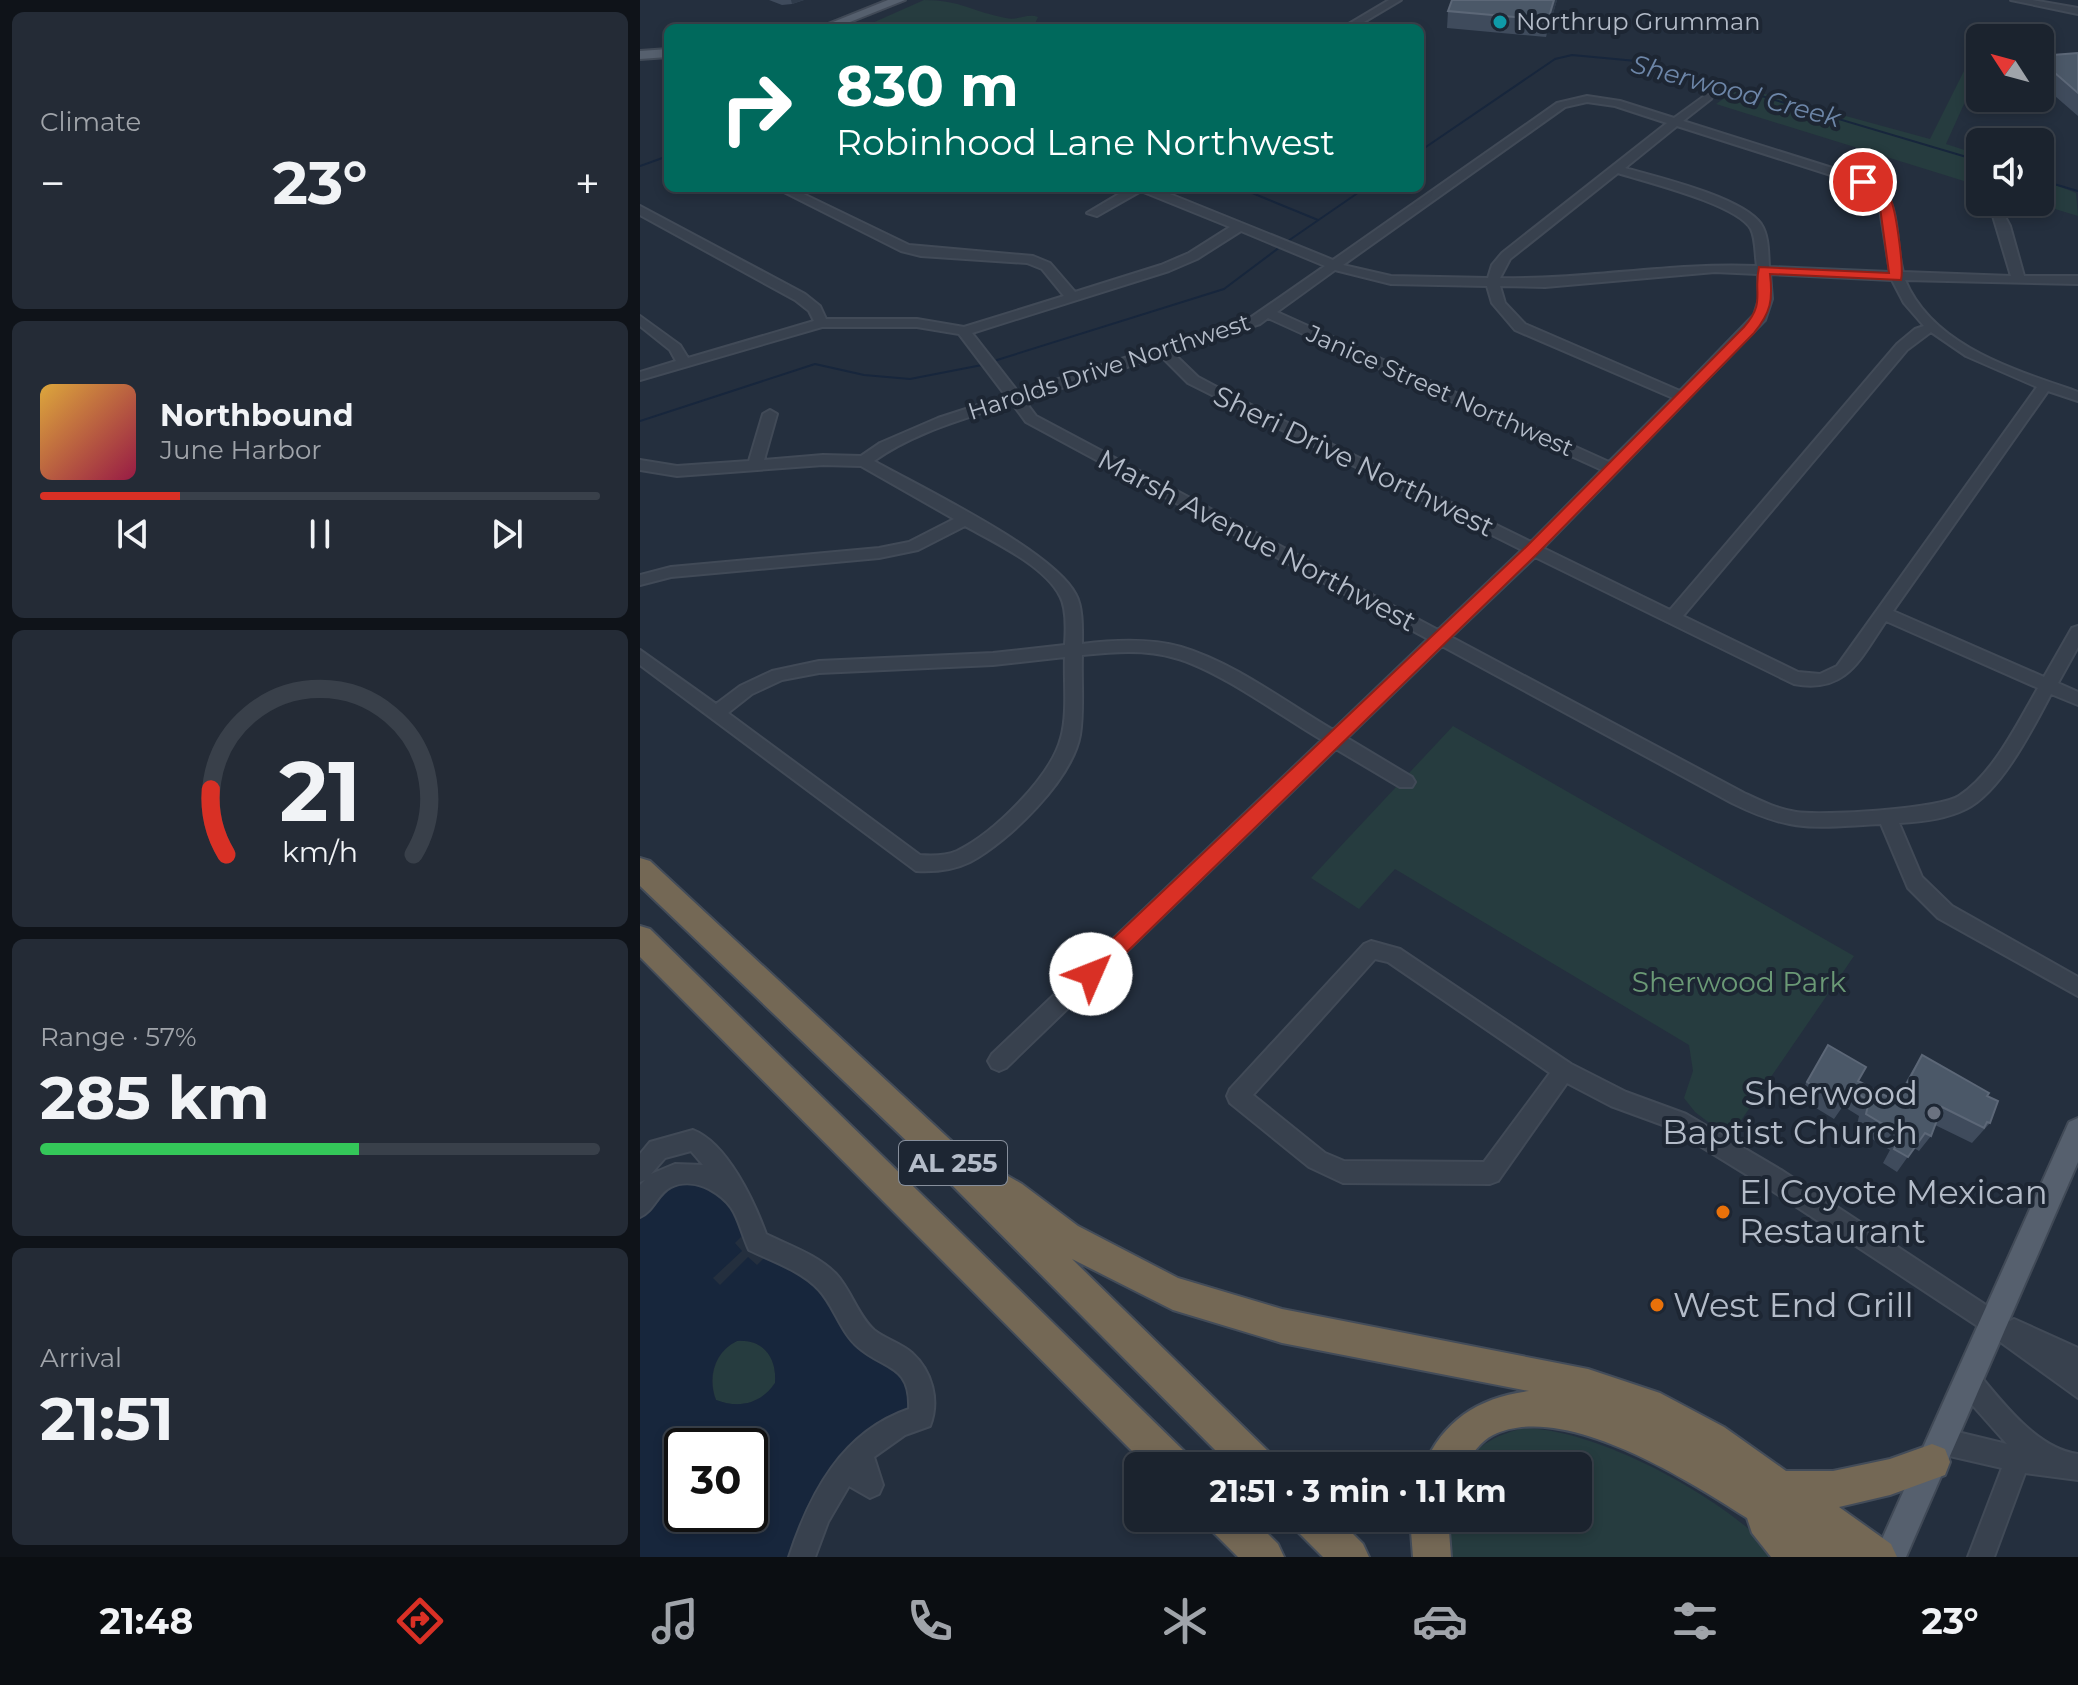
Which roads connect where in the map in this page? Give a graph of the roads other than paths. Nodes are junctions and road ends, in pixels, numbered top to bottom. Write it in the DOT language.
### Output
graph roads {
  1 [pos="899,0"];
  2 [pos="916,0"];
  3 [pos="1396,0"];
  4 [pos="2016,0"];
  5 [pos="2043,0"];
  6 [pos="2078,9"];
  7 [pos="835,24"];
  8 [pos="856,24"];
  9 [pos="1354,24"];
  10 [pos="664,53"];
  11 [pos="640,55"];
  12 [pos="664,59"];
  13 [pos="640,61"];
  14 [pos="1707,97"];
  15 [pos="1675,122"];
  16 [pos="1617,169"];
  17 [pos="790,192"];
  18 [pos="1130,192"];
  19 [pos="1155,192"];
  20 [pos="640,210"];
  21 [pos="1093,213"];
  22 [pos="1999,216"];
  23 [pos="1241,226"];
  24 [pos="1335,266"];
  25 [pos="1763,270"];
  26 [pos="1896,277"];
  27 [pos="2019,280"];
  28 [pos="2078,280"];
  29 [pos="1493,283"];
  30 [pos="1072,297"];
  31 [pos="1269,313"];
  32 [pos="640,320"];
  33 [pos="821,323"];
  34 [pos="1934,327"];
  35 [pos="964,331"];
  36 [pos="1164,351"];
  37 [pos="684,363"];
  38 [pos="640,376"];
  39 [pos="2045,385"];
  40 [pos="1683,397"];
  41 [pos="2078,397"];
  42 [pos="1016,400"];
  43 [pos="770,414"];
  44 [pos="864,461"];
  45 [pos="640,465"];
  46 [pos="755,465"];
  47 [pos="1612,469"];
  48 [pos="966,519"];
  49 [pos="1532,550"];
  50 [pos="640,580"];
  51 [pos="1883,613"];
  52 [pos="1672,618"];
  53 [pos="2078,632"];
  54 [pos="1440,638"];
  55 [pos="1073,650"];
  56 [pos="640,656"];
  57 [pos="2047,685"];
  58 [pos="2078,699"];
  59 [pos="715,713"];
  60 [pos="1335,739"];
  61 [pos="1406,782"];
  62 [pos="1887,816"];
  63 [pos="640,869"];
  64 [pos="640,938"];
  65 [pos="2078,987"];
  66 [pos="999,1061"];
  67 [pos="1564,1071"];
  68 [pos="2078,1131"];
  69 [pos="658,1149"];
  70 [pos="948,1159"];
  71 [pos="640,1171"];
  72 [pos="668,1177"];
  73 [pos="727,1181"];
  74 [pos="640,1206"];
  75 [pos="1993,1323"];
  76 [pos="2078,1360"];
  77 [pos="1968,1381"];
  78 [pos="2078,1386"];
  79 [pos="2022,1450"];
  80 [pos="1937,1451"];
  81 [pos="1159,1452"];
  82 [pos="1243,1452"];
  83 [pos="1451,1452"];
  84 [pos="2069,1464"];
  85 [pos="1727,1485"];
  86 [pos="1784,1489"];
  87 [pos="1239,1532"];
  88 [pos="1324,1532"];
  89 [pos="1430,1532"];
  90 [pos="802,1557"];
  91 [pos="1265,1557"];
  92 [pos="1350,1557"];
  93 [pos="1432,1557"];
  94 [pos="1795,1557"];
  95 [pos="1836,1557"];
  96 [pos="1878,1557"];
  97 [pos="1890,1557"];
  98 [pos="1981,1557"];
  1 -- 7 [label="main road"];
  2 -- 8 [label="main road"];
  3 -- 9 [label="street"];
  4 -- 6 [label="street"];
  5 -- 6 [label="street"];
  10 -- 11 [label="main road"];
  12 -- 13 [label="main road"];
  14 -- 15 [label="street"];
  15 -- 16 [label="street"];
  15 -- 24 [label="street, Harolds Drive Northwest"];
  15 -- 26 [label="street, Harolds Drive Northwest"];
  16 -- 25 [label="street"];
  16 -- 29 [label="street"];
  17 -- 30 [label="street"];
  18 -- 21 [label="street"];
  19 -- 23 [label="street"];
  20 -- 33 [label="street"];
  22 -- 27 [label="street"];
  23 -- 24 [label="street"];
  23 -- 30 [label="street"];
  24 -- 29 [label="street"];
  24 -- 31 [label="street, Harolds Drive Northwest"];
  25 -- 26 [label="street"];
  25 -- 29 [label="street"];
  25 -- 40 [label="street"];
  26 -- 27 [label="street"];
  26 -- 34 [label="street, Harolds Drive Northwest"];
  27 -- 28 [label="street"];
  29 -- 40 [label="street"];
  30 -- 35 [label="street"];
  31 -- 36 [label="street, Harolds Drive Northwest"];
  31 -- 47 [label="street, Janice Street Northwest"];
  32 -- 37 [label="street"];
  33 -- 35 [label="street"];
  33 -- 37 [label="street"];
  34 -- 39 [label="street, Harolds Drive Northwest"];
  34 -- 52 [label="street"];
  35 -- 42 [label="street, Marsh Avenue Northwest"];
  36 -- 42 [label="street, Harolds Drive Northwest"];
  36 -- 49 [label="street, Sheri Drive Northwest"];
  37 -- 38 [label="street"];
  39 -- 41 [label="street, Harolds Drive Northwest"];
  39 -- 51 [label="street, Sheri Drive Northwest"];
  40 -- 47 [label="street"];
  42 -- 44 [label="street, Harolds Drive Northwest"];
  42 -- 54 [label="street, Marsh Avenue Northwest"];
  43 -- 46 [label="street"];
  44 -- 46 [label="street"];
  44 -- 48 [label="street"];
  45 -- 46 [label="street"];
  47 -- 49 [label="street"];
  48 -- 50 [label="street"];
  48 -- 55 [label="street"];
  49 -- 52 [label="street, Sheri Drive Northwest"];
  49 -- 54 [label="street"];
  51 -- 52 [label="street, Sheri Drive Northwest"];
  51 -- 57 [label="street"];
  53 -- 57 [label="street, Marsh Avenue Northwest"];
  54 -- 60 [label="street"];
  54 -- 62 [label="street, Marsh Avenue Northwest"];
  55 -- 59 [label="street"];
  55 -- 59 [label="street"];
  55 -- 60 [label="street"];
  56 -- 59 [label="street"];
  57 -- 58 [label="street"];
  57 -- 62 [label="street, Marsh Avenue Northwest"];
  60 -- 61 [label="street"];
  60 -- 66 [label="street"];
  62 -- 65 [label="street"];
  63 -- 70 [label="highway, AL 255"];
  64 -- 81 [label="highway, AL 255"];
  67 -- 67 [label="street"];
  67 -- 75 [label="street"];
  68 -- 75 [label="main road"];
  69 -- 71 [label="street"];
  69 -- 72 [label="street"];
  69 -- 73 [label="street"];
  70 -- 82 [label="highway, AL 255"];
  70 -- 86 [label="highway"];
  72 -- 73 [label="street"];
  72 -- 74 [label="street"];
  73 -- 90 [label="street"];
  75 -- 76 [label="street"];
  75 -- 77 [label="main road"];
  75 -- 78 [label="street"];
  77 -- 79 [label="street"];
  77 -- 80 [label="main road"];
  79 -- 80 [label="street"];
  79 -- 84 [label="street"];
  79 -- 98 [label="street"];
  80 -- 86 [label="highway"];
  80 -- 97 [label="main road"];
  83 -- 85 [label="highway"];
  85 -- 94 [label="highway"];
  85 -- 95 [label="highway"];
  86 -- 96 [label="highway"];
  87 -- 91 [label="highway"];
  88 -- 92 [label="highway"];
  89 -- 93 [label="highway"];
}
